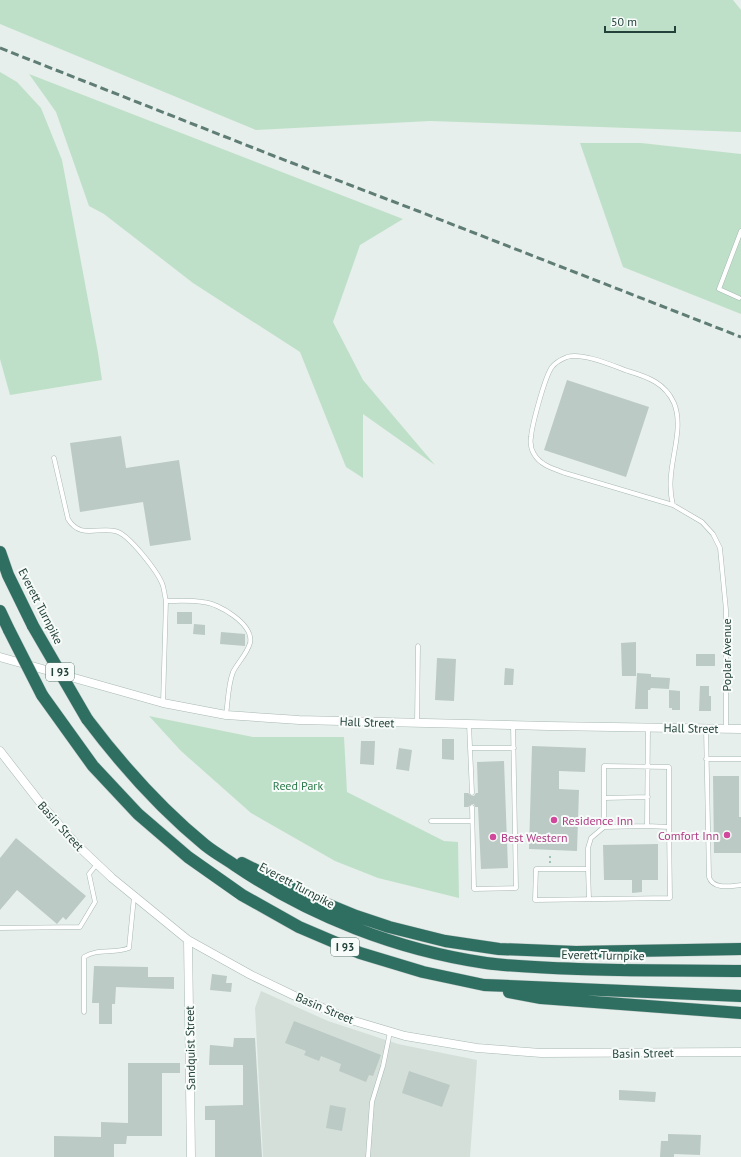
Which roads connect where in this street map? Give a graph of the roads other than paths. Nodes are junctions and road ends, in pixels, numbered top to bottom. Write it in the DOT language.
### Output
graph roads {
  1 [pos="741,231"];
  2 [pos="739,298"];
  3 [pos="54,458"];
  4 [pos="672,505"];
  5 [pos="0,552"];
  6 [pos="166,601"];
  7 [pos="0,611"];
  8 [pos="418,646"];
  9 [pos="0,657"];
  10 [pos="163,703"];
  11 [pos="226,715"];
  12 [pos="417,723"];
  13 [pos="469,724"];
  14 [pos="513,725"];
  15 [pos="648,728"];
  16 [pos="706,728"];
  17 [pos="726,729"];
  18 [pos="741,729"];
  19 [pos="470,748"];
  20 [pos="514,748"];
  21 [pos="1,755"];
  22 [pos="706,759"];
  23 [pos="741,759"];
  24 [pos="648,767"];
  25 [pos="472,793"];
  26 [pos="648,797"];
  27 [pos="604,798"];
  28 [pos="472,807"];
  29 [pos="431,821"];
  30 [pos="472,821"];
  31 [pos="647,826"];
  32 [pos="604,827"];
  33 [pos="669,827"];
  34 [pos="206,846"];
  35 [pos="97,864"];
  36 [pos="588,869"];
  37 [pos="741,886"];
  38 [pos="134,896"];
  39 [pos="589,899"];
  40 [pos="0,928"];
  41 [pos="188,940"];
  42 [pos="741,949"];
  43 [pos="741,971"];
  44 [pos="484,985"];
  45 [pos="741,996"];
  46 [pos="84,1012"];
  47 [pos="741,1013"];
  48 [pos="390,1032"];
  49 [pos="741,1052"];
  50 [pos="191,1157"];
  51 [pos="368,1157"];
  1 -- 2 [label="lane"];
  3 -- 6 [label="lane"];
  4 -- 4 [label="lane, Poplar Avenue"];
  4 -- 17 [label="lane, Poplar Avenue"];
  5 -- 34 [label="highway, Everett Turnpike / I 93, bridge"];
  6 -- 10 [label="lane"];
  6 -- 11 [label="lane"];
  7 -- 44 [label="highway, I 93, bridge"];
  8 -- 12 [label="lane"];
  9 -- 10 [label="street, Hall Street"];
  10 -- 11 [label="street, Hall Street"];
  11 -- 12 [label="street, Hall Street"];
  12 -- 13 [label="street, Hall Street"];
  13 -- 14 [label="street, Hall Street"];
  13 -- 19 [label="lane"];
  14 -- 15 [label="street, Hall Street"];
  14 -- 20 [label="lane"];
  15 -- 16 [label="street, Hall Street"];
  15 -- 24 [label="lane"];
  16 -- 17 [label="street, Hall Street"];
  16 -- 22 [label="lane"];
  17 -- 18 [label="street, Hall Street"];
  19 -- 20 [label="lane"];
  19 -- 25 [label="lane"];
  20 -- 30 [label="lane"];
  21 -- 35 [label="street, Basin Street"];
  22 -- 23 [label="lane"];
  22 -- 37 [label="lane"];
  24 -- 26 [label="lane"];
  24 -- 27 [label="lane"];
  24 -- 33 [label="lane"];
  26 -- 27 [label="lane"];
  26 -- 31 [label="lane"];
  27 -- 32 [label="lane"];
  28 -- 30 [label="lane"];
  29 -- 30 [label="lane"];
  31 -- 32 [label="lane"];
  31 -- 33 [label="lane"];
  32 -- 36 [label="lane"];
  33 -- 39 [label="lane"];
  34 -- 42 [label="highway"];
  34 -- 43 [label="highway, Everett Turnpike / I 93"];
  35 -- 38 [label="street, Basin Street"];
  35 -- 40 [label="lane"];
  36 -- 39 [label="lane"];
  36 -- 39 [label="lane"];
  38 -- 41 [label="street, Basin Street"];
  38 -- 46 [label="lane"];
  41 -- 48 [label="street, Basin Street"];
  41 -- 50 [label="street, Sandquist Street"];
  44 -- 45 [label="highway, I 93"];
  44 -- 47 [label="highway"];
  48 -- 49 [label="street, Basin Street"];
  48 -- 51 [label="lane"];
}
